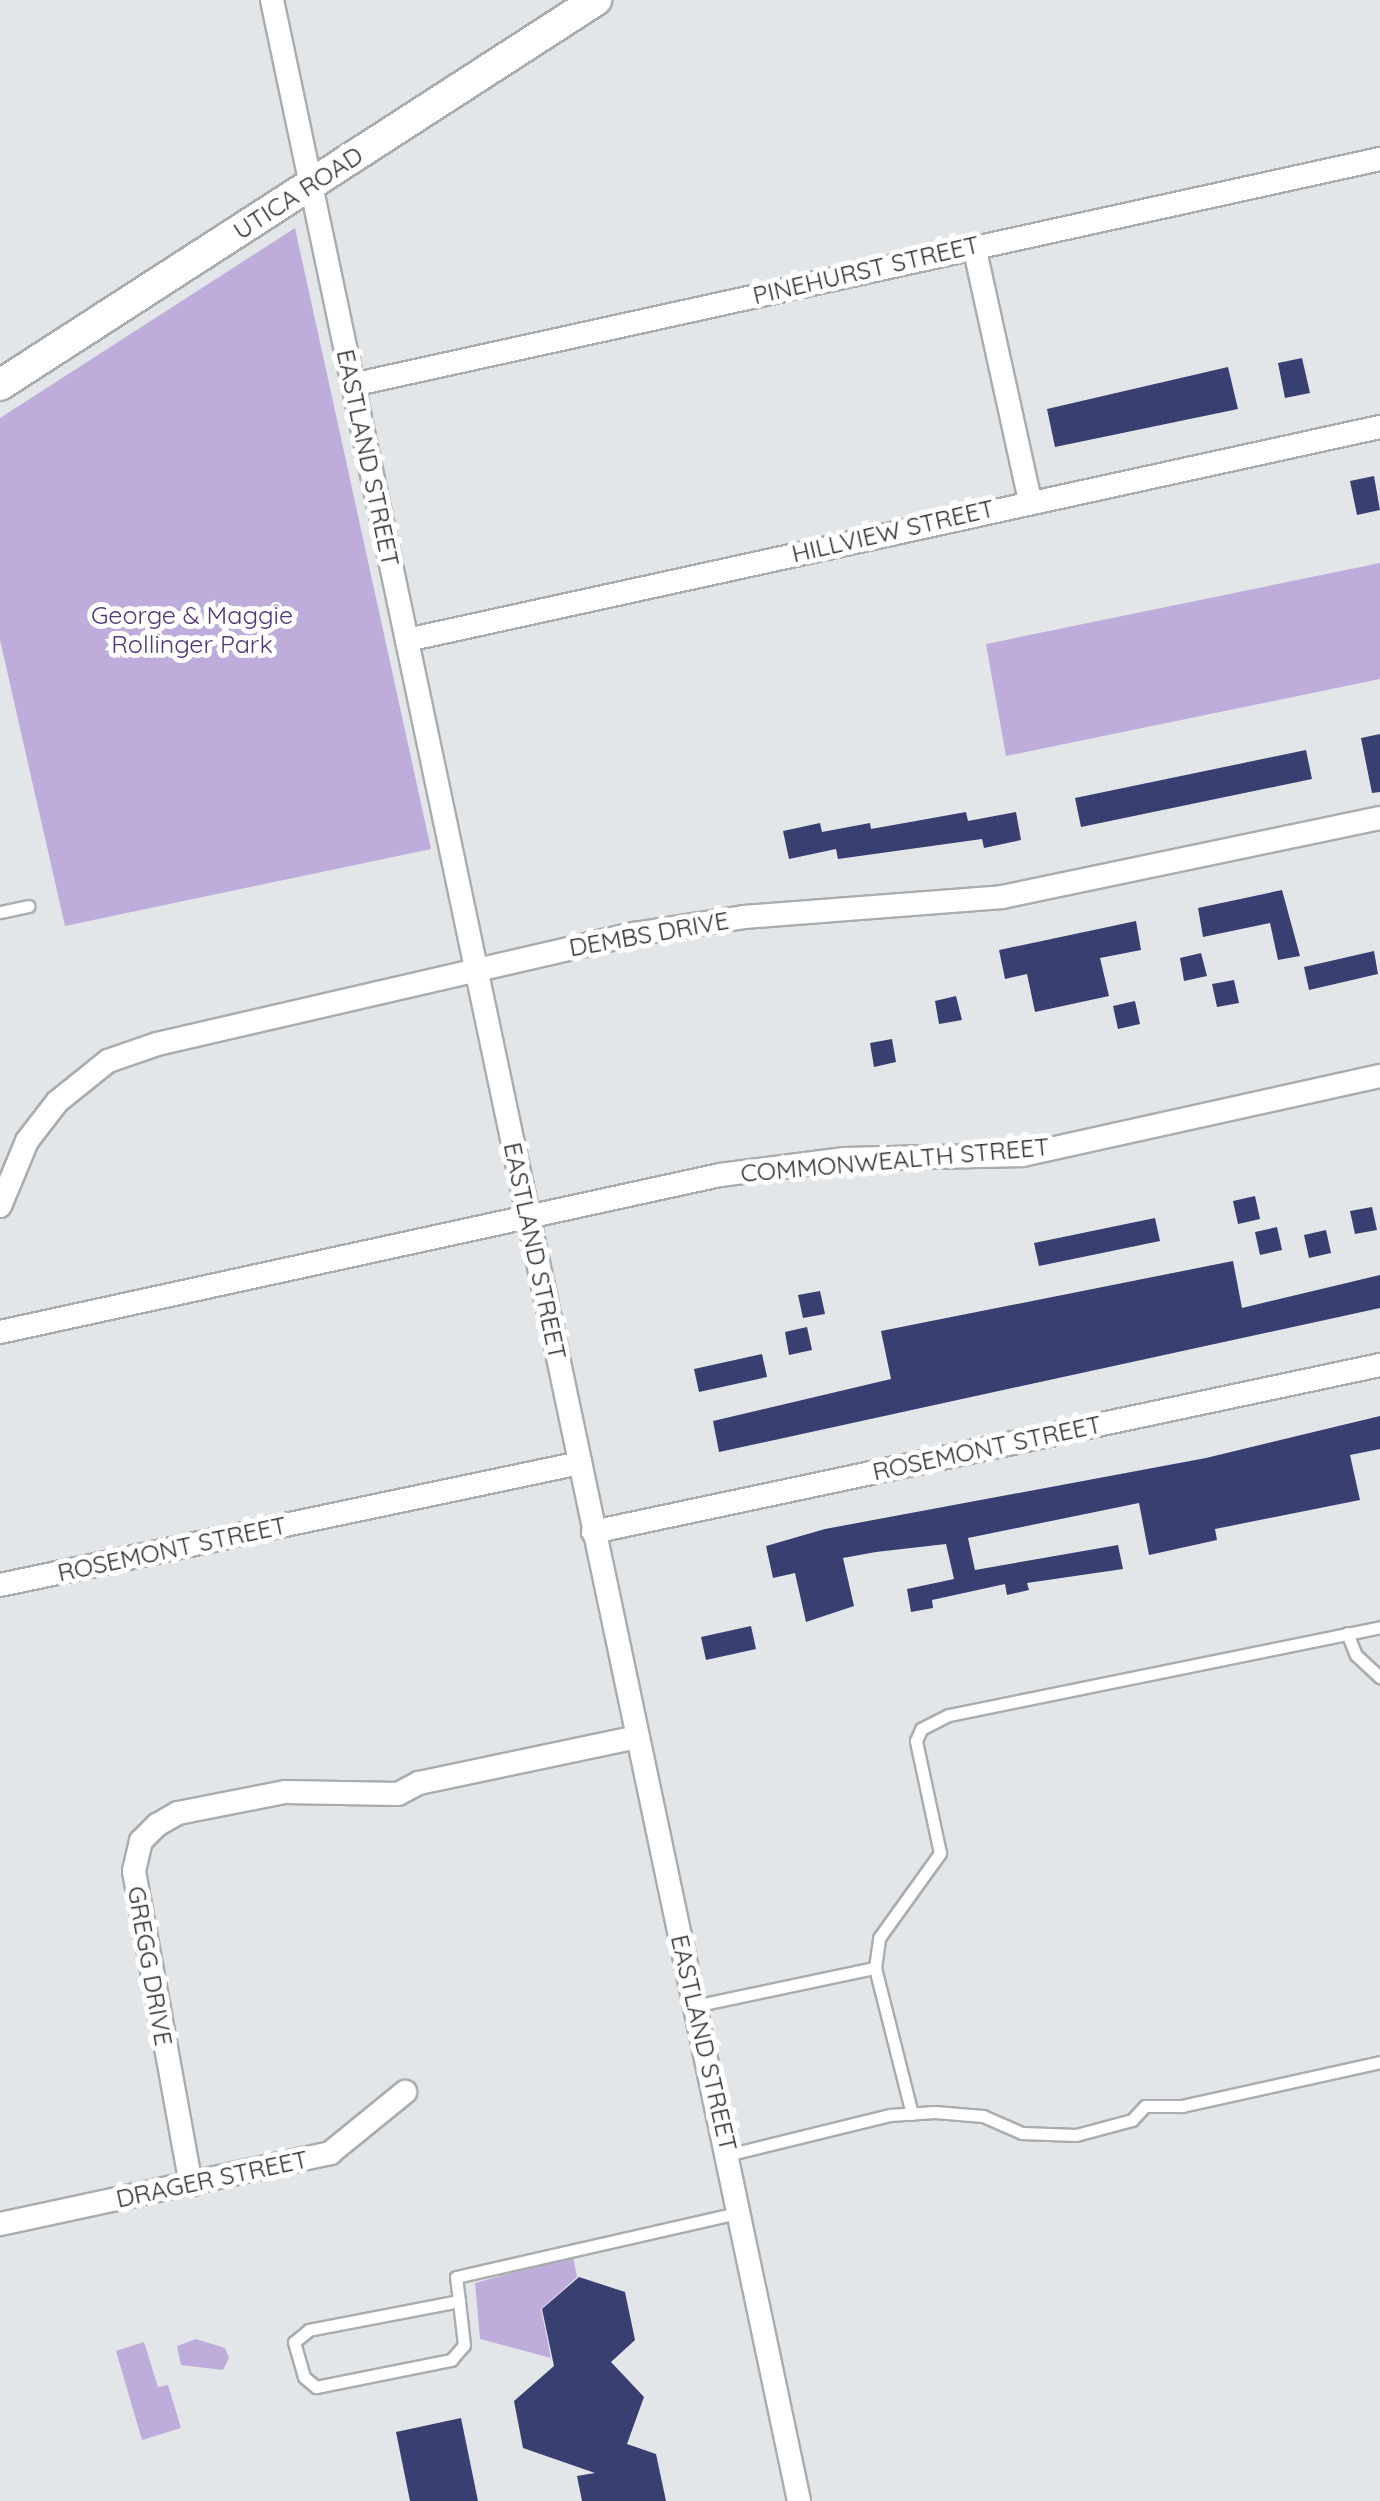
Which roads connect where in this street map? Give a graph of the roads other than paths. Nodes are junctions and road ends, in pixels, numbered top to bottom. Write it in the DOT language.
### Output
graph roads {
  1 [pos="272,0"];
  2 [pos="596,0"];
  3 [pos="1380,159"];
  4 [pos="310,186"];
  5 [pos="974,246"];
  6 [pos="0,385"];
  7 [pos="352,385"];
  8 [pos="1380,427"];
  9 [pos="1030,501"];
  10 [pos="407,640"];
  11 [pos="1380,818"];
  12 [pos="28,906"];
  13 [pos="0,912"];
  14 [pos="474,968"];
  15 [pos="1380,1076"];
  16 [pos="0,1206"];
  17 [pos="527,1216"];
  18 [pos="1,1327"];
  19 [pos="1380,1365"];
  20 [pos="580,1463"];
  21 [pos="594,1532"];
  22 [pos="0,1585"];
  23 [pos="1380,1627"];
  24 [pos="1347,1633"];
  25 [pos="1380,1677"];
  26 [pos="637,1736"];
  27 [pos="875,1968"];
  28 [pos="694,2006"];
  29 [pos="1380,2062"];
  30 [pos="405,2092"];
  31 [pos="912,2114"];
  32 [pos="730,2154"];
  33 [pos="191,2186"];
  34 [pos="742,2212"];
  35 [pos="0,2224"];
  36 [pos="459,2301"];
  37 [pos="800,2501"];
  1 -- 4 [label="street, EASTLAND STREET"];
  2 -- 4 [label="main road, UTICA ROAD"];
  3 -- 5 [label="street, PINEHURST STREET"];
  4 -- 6 [label="main road, UTICA ROAD"];
  4 -- 7 [label="street, EASTLAND STREET"];
  5 -- 7 [label="street, PINEHURST STREET"];
  5 -- 9 [label="street"];
  7 -- 10 [label="street, EASTLAND STREET"];
  8 -- 9 [label="street, HILLVIEW STREET"];
  9 -- 10 [label="street, HILLVIEW STREET"];
  10 -- 14 [label="street, EASTLAND STREET"];
  11 -- 14 [label="street, DEMBS DRIVE"];
  12 -- 13 [label="lane"];
  14 -- 16 [label="street, DEMBS DRIVE"];
  14 -- 17 [label="street, EASTLAND STREET"];
  15 -- 17 [label="street, COMMONWEALTH STREET"];
  17 -- 18 [label="street, COMMONWEALTH STREET"];
  17 -- 20 [label="street, EASTLAND STREET"];
  19 -- 21 [label="street, ROSEMONT STREET"];
  20 -- 21 [label="street, EASTLAND STREET"];
  20 -- 22 [label="street, ROSEMONT STREET"];
  21 -- 26 [label="street, EASTLAND STREET"];
  23 -- 24 [label="lane"];
  24 -- 25 [label="lane"];
  24 -- 27 [label="lane"];
  26 -- 28 [label="street, EASTLAND STREET"];
  26 -- 33 [label="street, GREGG DRIVE"];
  27 -- 28 [label="lane"];
  27 -- 31 [label="lane"];
  28 -- 32 [label="street, EASTLAND STREET"];
  29 -- 31 [label="lane"];
  30 -- 33 [label="street, DRAGER STREET"];
  31 -- 32 [label="lane"];
  32 -- 34 [label="street, EASTLAND STREET"];
  33 -- 35 [label="street, DRAGER STREET"];
  34 -- 36 [label="lane"];
  34 -- 37 [label="street, EASTLAND STREET"];
  36 -- 36 [label="lane"];
}
